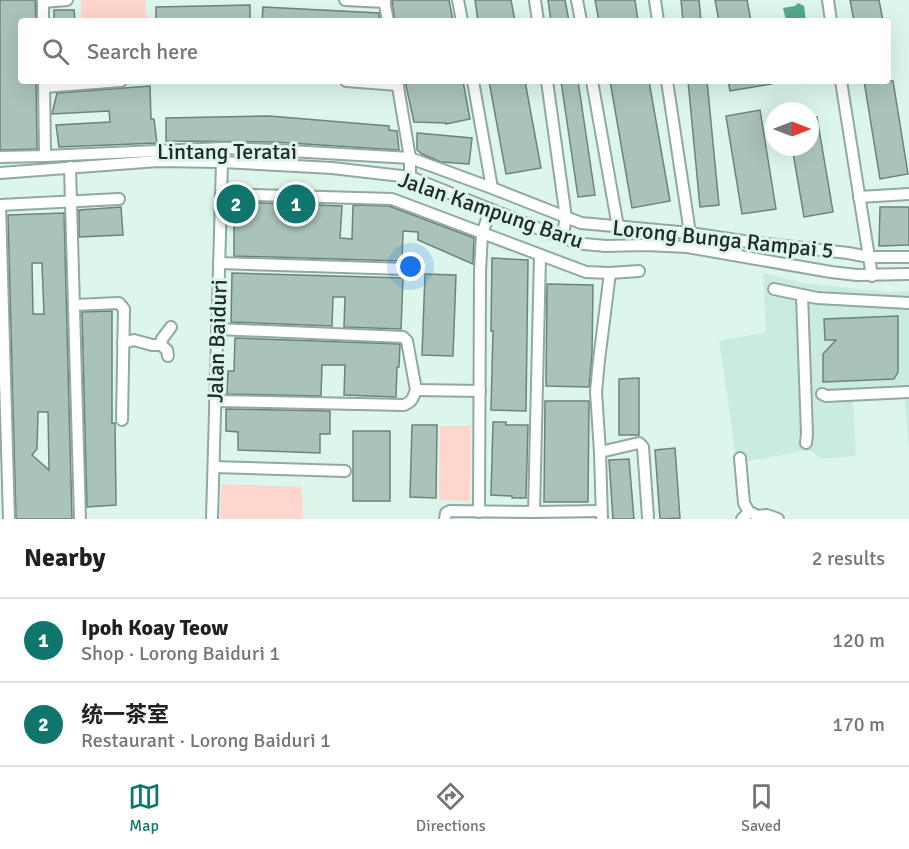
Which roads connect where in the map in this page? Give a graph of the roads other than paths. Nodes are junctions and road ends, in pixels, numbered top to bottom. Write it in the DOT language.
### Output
graph roads {
  1 [pos="67,0"];
  2 [pos="345,0"];
  3 [pos="458,0"];
  4 [pos="535,0"];
  5 [pos="577,0"];
  6 [pos="655,0"];
  7 [pos="828,0"];
  8 [pos="43,1"];
  9 [pos="384,1"];
  10 [pos="43,18"];
  11 [pos="387,18"];
  12 [pos="461,18"];
  13 [pos="538,18"];
  14 [pos="580,18"];
  15 [pos="658,18"];
  16 [pos="831,18"];
  17 [pos="44,84"];
  18 [pos="398,84"];
  19 [pos="474,84"];
  20 [pos="547,84"];
  21 [pos="593,84"];
  22 [pos="667,84"];
  23 [pos="841,84"];
  24 [pos="45,156"];
  25 [pos="0,157"];
  26 [pos="410,158"];
  27 [pos="222,162"];
  28 [pos="70,167"];
  29 [pos="0,173"];
  30 [pos="410,177"];
  31 [pos="492,188"];
  32 [pos="221,194"];
  33 [pos="909,194"];
  34 [pos="859,197"];
  35 [pos="119,199"];
  36 [pos="71,201"];
  37 [pos="0,205"];
  38 [pos="490,210"];
  39 [pos="566,218"];
  40 [pos="618,227"];
  41 [pos="690,233"];
  42 [pos="482,234"];
  43 [pos="562,238"];
  44 [pos="540,256"];
  45 [pos="868,257"];
  46 [pos="909,257"];
  47 [pos="219,263"];
  48 [pos="406,269"];
  49 [pos="639,271"];
  50 [pos="610,273"];
  51 [pos="909,275"];
  52 [pos="872,276"];
  53 [pos="1,286"];
  54 [pos="774,289"];
  55 [pos="802,295"];
  56 [pos="909,303"];
  57 [pos="74,305"];
  58 [pos="171,327"];
  59 [pos="218,329"];
  60 [pos="129,341"];
  61 [pos="161,345"];
  62 [pos="168,356"];
  63 [pos="480,391"];
  64 [pos="909,392"];
  65 [pos="415,394"];
  66 [pos="822,394"];
  67 [pos="215,401"];
  68 [pos="122,420"];
  69 [pos="806,443"];
  70 [pos="600,452"];
  71 [pos="740,458"];
  72 [pos="214,467"];
  73 [pos="345,471"];
  74 [pos="479,512"];
  75 [pos="534,512"];
  76 [pos="447,515"];
  77 [pos="602,515"];
  78 [pos="745,516"];
  79 [pos="648,517"];
  80 [pos="9,519"];
  81 [pos="80,519"];
  82 [pos="212,519"];
  83 [pos="778,519"];
  1 -- 8 [label="street"];
  2 -- 9 [label="street"];
  3 -- 12 [label="street"];
  4 -- 13 [label="street"];
  5 -- 14 [label="street"];
  6 -- 15 [label="street"];
  7 -- 16 [label="street"];
  8 -- 10 [label="street"];
  9 -- 11 [label="street"];
  17 -- 24 [label="street"];
  18 -- 26 [label="street"];
  19 -- 31 [label="street"];
  20 -- 39 [label="street"];
  21 -- 40 [label="street"];
  22 -- 41 [label="street"];
  23 -- 34 [label="street"];
  24 -- 25 [label="street, Lintang Teratai"];
  24 -- 26 [label="street, Lintang Teratai"];
  26 -- 30 [label="street"];
  26 -- 31 [label="street, Lorong Bunga Rampai 5"];
  27 -- 28 [label="street, Jalan Kampung Baru"];
  27 -- 30 [label="street, Jalan Kampung Baru"];
  27 -- 32 [label="street, Jalan Baiduri"];
  28 -- 29 [label="street, Jalan Kampung Baru"];
  28 -- 36 [label="street"];
  30 -- 38 [label="street, Jalan Kampung Baru"];
  31 -- 39 [label="street, Lorong Bunga Rampai 5"];
  32 -- 42 [label="street"];
  32 -- 47 [label="street, Jalan Baiduri"];
  33 -- 34 [label="street"];
  34 -- 45 [label="street"];
  35 -- 36 [label="street"];
  36 -- 37 [label="street"];
  36 -- 57 [label="street"];
  37 -- 53 [label="street"];
  38 -- 42 [label="street"];
  38 -- 43 [label="street, Jalan Kampung Baru"];
  39 -- 40 [label="street, Lorong Bunga Rampai 5"];
  39 -- 43 [label="street"];
  40 -- 41 [label="street, Lorong Bunga Rampai 5"];
  41 -- 45 [label="street, Lorong Bunga Rampai 5"];
  42 -- 44 [label="street"];
  42 -- 63 [label="street"];
  43 -- 52 [label="street, Jalan Kampung Baru"];
  44 -- 50 [label="street"];
  44 -- 75 [label="street"];
  45 -- 46 [label="street, Lorong Bunga Rampai 5"];
  45 -- 52 [label="street"];
  47 -- 48 [label="street"];
  47 -- 59 [label="street, Jalan Baiduri"];
  49 -- 50 [label="street"];
  50 -- 70 [label="street"];
  51 -- 52 [label="street, Jalan Kampung Baru"];
  53 -- 80 [label="street"];
  54 -- 55 [label="street"];
  55 -- 56 [label="street"];
  55 -- 69 [label="street"];
  57 -- 60 [label="street"];
  57 -- 81 [label="street"];
  58 -- 61 [label="street"];
  59 -- 65 [label="street"];
  59 -- 67 [label="street, Jalan Baiduri"];
  60 -- 61 [label="street"];
  60 -- 68 [label="street"];
  61 -- 62 [label="street"];
  63 -- 65 [label="street"];
  63 -- 74 [label="street"];
  64 -- 66 [label="street"];
  65 -- 67 [label="street"];
  67 -- 72 [label="street, Jalan Baiduri"];
  70 -- 77 [label="street"];
  70 -- 79 [label="street"];
  71 -- 78 [label="street"];
  72 -- 73 [label="street"];
  72 -- 82 [label="street, Jalan Baiduri"];
  74 -- 75 [label="street"];
  74 -- 76 [label="street"];
  75 -- 77 [label="street"];
  78 -- 83 [label="street"];
}
